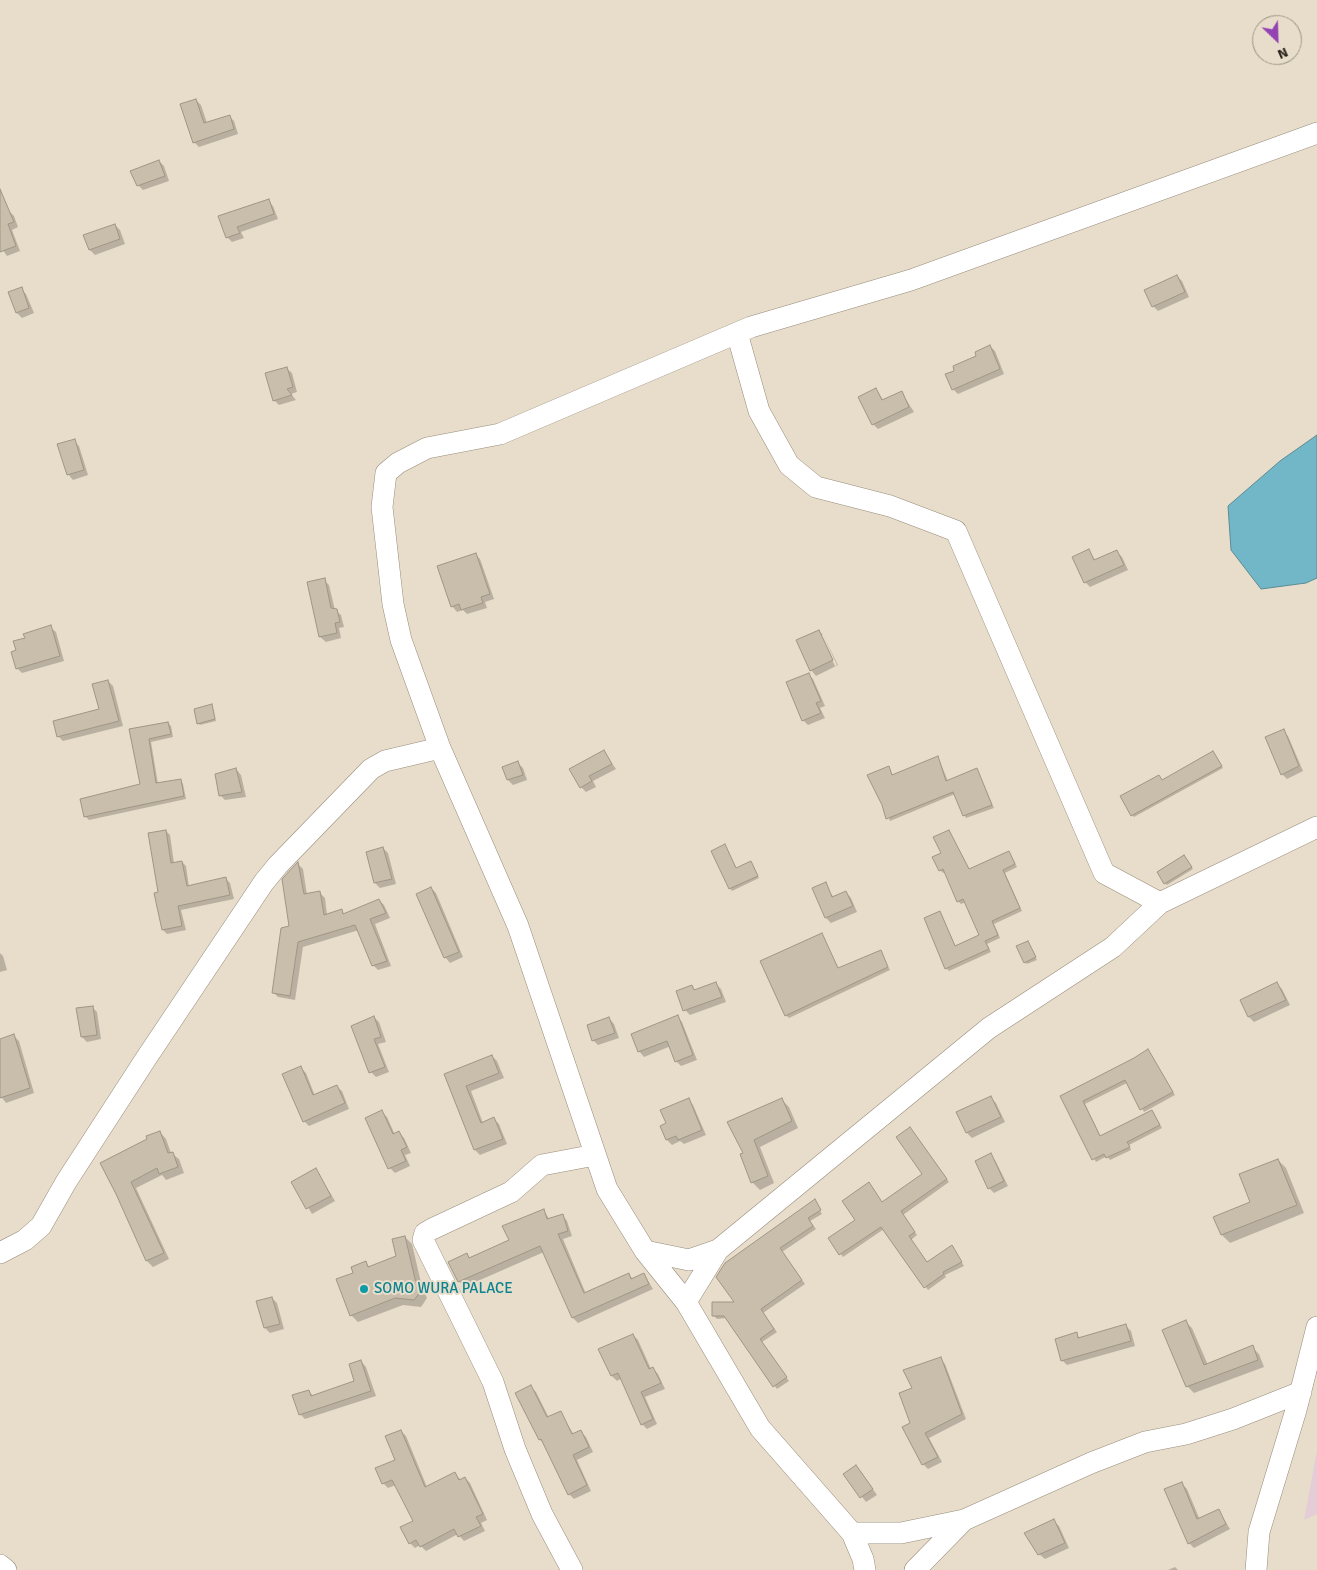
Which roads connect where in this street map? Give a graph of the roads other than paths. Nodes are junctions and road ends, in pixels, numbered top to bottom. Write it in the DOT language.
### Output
graph roads {
  1 [pos="1317,133"];
  2 [pos="737,333"];
  3 [pos="440,748"];
  4 [pos="1317,827"];
  5 [pos="1160,903"];
  6 [pos="596,1155"];
  7 [pos="718,1250"];
  8 [pos="645,1251"];
  9 [pos="0,1253"];
  10 [pos="686,1302"];
  11 [pos="1317,1327"];
  12 [pos="1301,1392"];
  13 [pos="964,1520"];
  14 [pos="852,1533"];
  15 [pos="0,1565"];
  16 [pos="6,1570"];
  17 [pos="572,1570"];
  18 [pos="864,1570"];
  19 [pos="915,1570"];
  20 [pos="1256,1570"];
  1 -- 2 [label="street"];
  2 -- 3 [label="street"];
  2 -- 5 [label="street"];
  3 -- 6 [label="street"];
  3 -- 9 [label="street"];
  4 -- 5 [label="street"];
  5 -- 7 [label="street"];
  6 -- 8 [label="street"];
  6 -- 17 [label="street"];
  7 -- 8 [label="street"];
  7 -- 10 [label="street"];
  8 -- 10 [label="street"];
  10 -- 14 [label="street"];
  11 -- 12 [label="street"];
  12 -- 13 [label="street"];
  12 -- 20 [label="street"];
  13 -- 14 [label="street"];
  13 -- 19 [label="street"];
  14 -- 18 [label="street"];
  15 -- 16 [label="street"];
}
